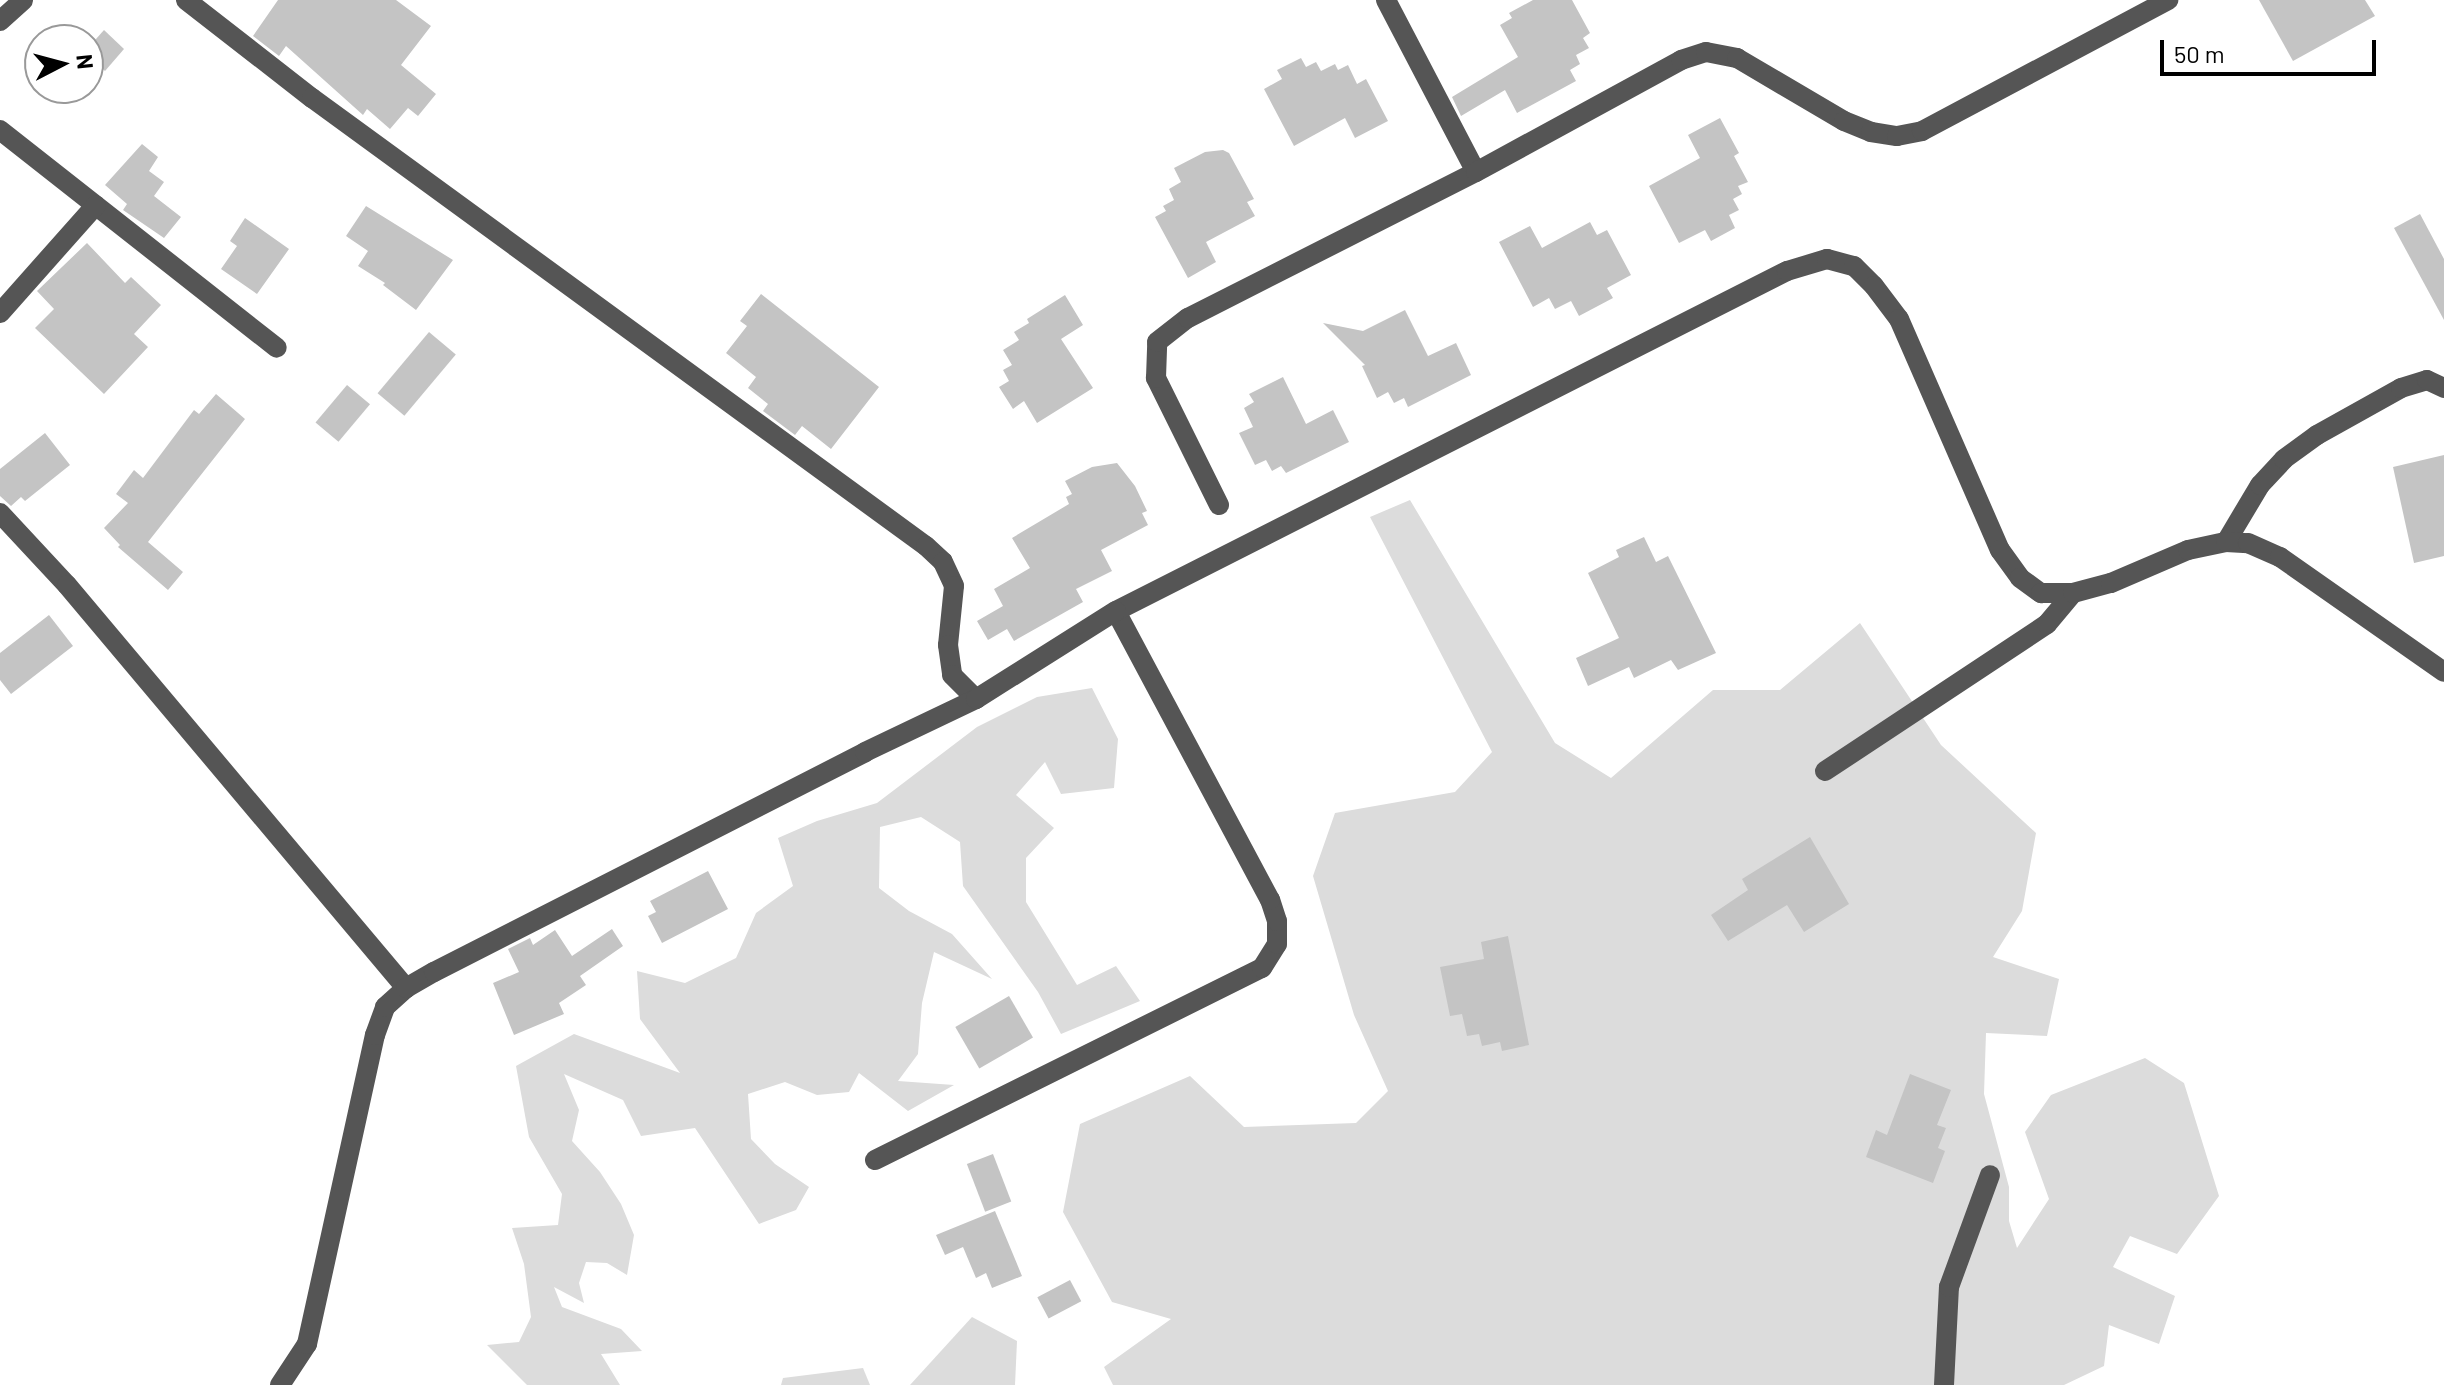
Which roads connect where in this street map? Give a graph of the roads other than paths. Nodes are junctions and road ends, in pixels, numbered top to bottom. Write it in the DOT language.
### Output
graph roads {
  1 [pos="23,0"];
  2 [pos="186,0"];
  3 [pos="1386,0"];
  4 [pos="2168,0"];
  5 [pos="0,21"];
  6 [pos="0,130"];
  7 [pos="1476,172"];
  8 [pos="96,205"];
  9 [pos="0,313"];
  10 [pos="277,348"];
  11 [pos="2444,388"];
  12 [pos="1219,505"];
  13 [pos="0,513"];
  14 [pos="2226,542"];
  15 [pos="2073,593"];
  16 [pos="1116,611"];
  17 [pos="2444,672"];
  18 [pos="976,699"];
  19 [pos="1825,771"];
  20 [pos="406,988"];
  21 [pos="875,1160"];
  22 [pos="1990,1175"];
  23 [pos="280,1385"];
  24 [pos="1944,1385"];
  1 -- 5 [label="street"];
  2 -- 18 [label="street"];
  3 -- 7 [label="street"];
  4 -- 7 [label="street"];
  6 -- 8 [label="street"];
  7 -- 12 [label="street"];
  8 -- 9 [label="street"];
  8 -- 10 [label="street"];
  11 -- 14 [label="street"];
  13 -- 20 [label="street"];
  14 -- 15 [label="street"];
  14 -- 17 [label="street"];
  15 -- 16 [label="street"];
  15 -- 19 [label="street"];
  16 -- 18 [label="street"];
  16 -- 21 [label="street"];
  18 -- 20 [label="street"];
  20 -- 23 [label="street"];
  22 -- 24 [label="street"];
}
